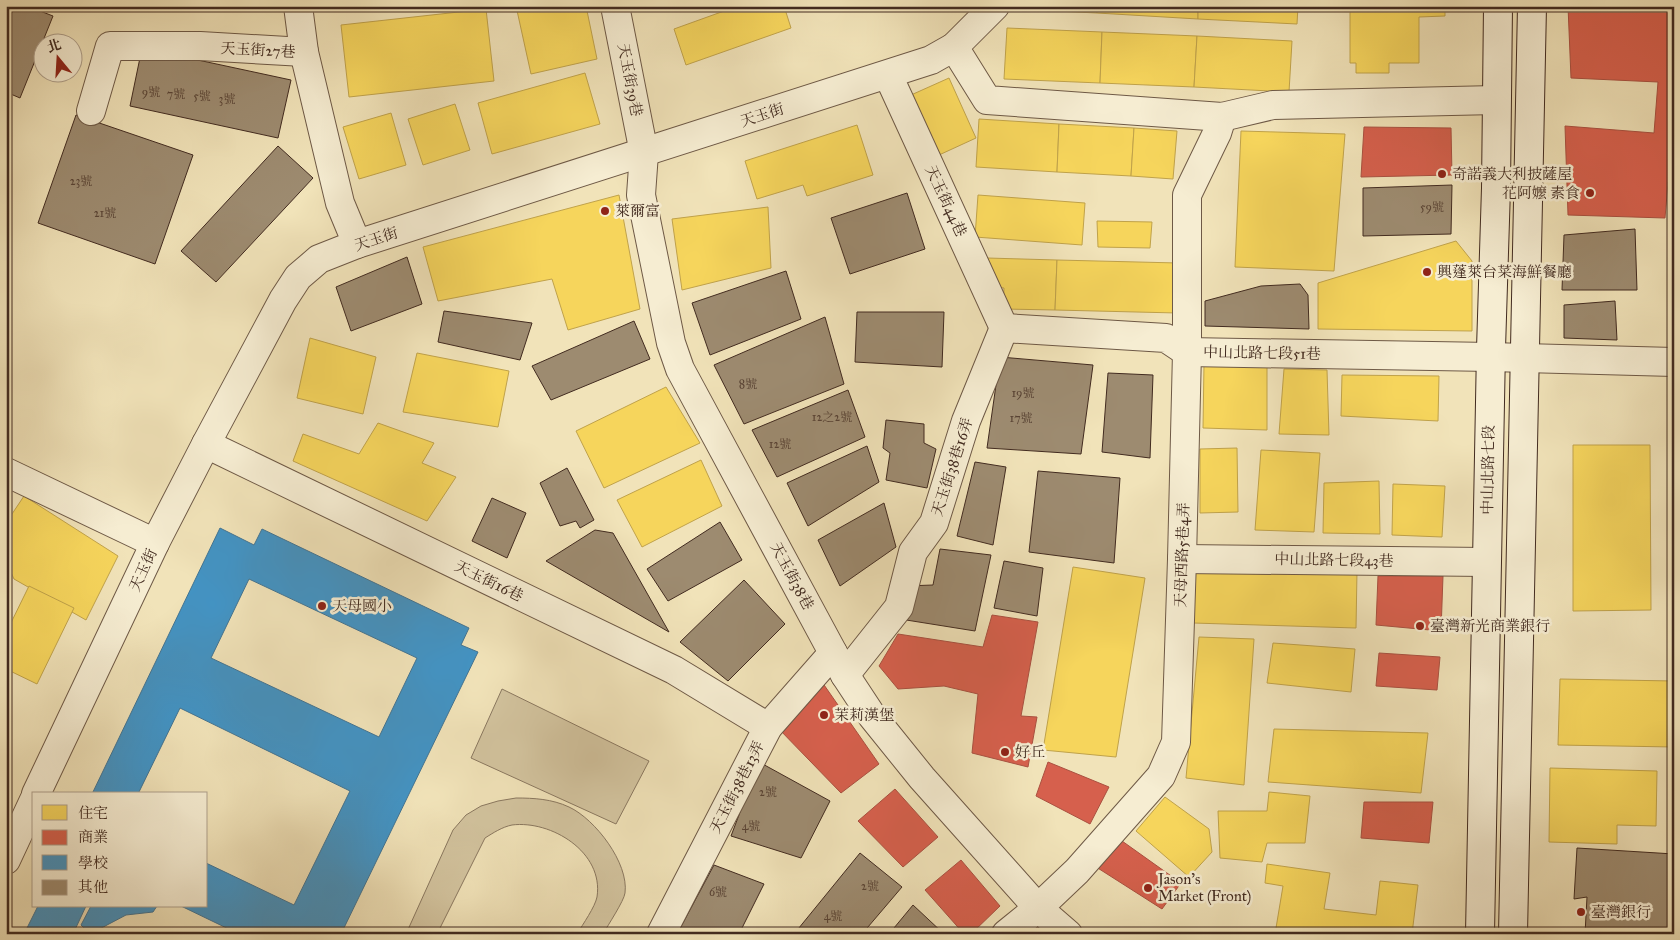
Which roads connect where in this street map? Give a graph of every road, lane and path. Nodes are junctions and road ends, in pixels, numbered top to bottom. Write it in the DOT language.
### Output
graph roads {
  1 [pos="298,6"];
  2 [pos="615,6"];
  3 [pos="995,6"];
  4 [pos="1498,6"];
  5 [pos="1532,6"];
  6 [pos="954,47"];
  7 [pos="304,52"];
  8 [pos="888,75"];
  9 [pos="1496,100"];
  10 [pos="91,111"];
  11 [pos="1222,116"];
  12 [pos="644,153"];
  13 [pos="357,244"];
  14 [pos="1004,328"];
  15 [pos="1187,352"];
  16 [pos="1491,357"];
  17 [pos="1524,358"];
  18 [pos="1674,362"];
  19 [pos="206,444"];
  20 [pos="6,472"];
  21 [pos="155,543"];
  22 [pos="1182,559"];
  23 [pos="1486,562"];
  24 [pos="839,664"];
  25 [pos="768,727"];
  26 [pos="37,792"];
  27 [pos="32,804"];
  28 [pos="6,860"];
  29 [pos="1038,908"];
  30 [pos="661,934"];
  31 [pos="1006,934"];
  32 [pos="1068,934"];
  33 [pos="1480,934"];
  34 [pos="1513,934"];
  1 -- 7 [label="street"];
  2 -- 12 [label="street, 天玉街39巷"];
  3 -- 6 [label="street, 天玉街"];
  4 -- 9 [label="street, 中山北路七段"];
  5 -- 17 [label="street"];
  6 -- 8 [label="street, 天玉街"];
  6 -- 11 [label="street"];
  7 -- 10 [label="street, 天玉街27巷"];
  7 -- 13 [label="street, 天玉街27巷"];
  8 -- 12 [label="street, 天玉街"];
  8 -- 14 [label="street, 天玉街44巷"];
  9 -- 11 [label="street"];
  9 -- 16 [label="street, 中山北路七段"];
  11 -- 15 [label="street, 天母西路5巷4弄"];
  12 -- 13 [label="street, 天玉街"];
  12 -- 24 [label="street, 天玉街38巷"];
  13 -- 19 [label="street, 天玉街"];
  14 -- 15 [label="street, 中山北路七段51巷"];
  14 -- 24 [label="street, 天玉街38巷16弄"];
  15 -- 16 [label="street, 中山北路七段51巷"];
  15 -- 22 [label="street, 天母西路5巷4弄"];
  16 -- 17 [label="street, 中山北路七段51巷"];
  16 -- 23 [label="street, 中山北路七段"];
  17 -- 18 [label="street, 中山北路七段51巷"];
  17 -- 34 [label="street"];
  19 -- 21 [label="street, 天玉街"];
  19 -- 25 [label="street, 天玉街16巷"];
  20 -- 21 [label="street"];
  21 -- 26 [label="street, 天玉街"];
  22 -- 23 [label="street, 中山北路七段43巷"];
  22 -- 29 [label="street, 天母西路5巷4弄"];
  23 -- 33 [label="street, 中山北路七段"];
  24 -- 25 [label="street, 天玉街38巷13弄"];
  24 -- 29 [label="street, 天玉街38巷"];
  25 -- 30 [label="street, 天玉街38巷13弄"];
  27 -- 28 [label="street"];
  29 -- 31 [label="street, 天母西路5巷4弄"];
  29 -- 32 [label="street, 天玉街38巷"];
}
